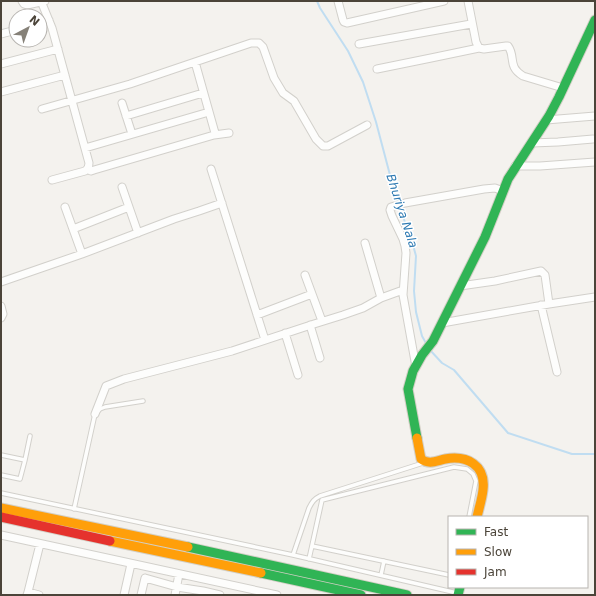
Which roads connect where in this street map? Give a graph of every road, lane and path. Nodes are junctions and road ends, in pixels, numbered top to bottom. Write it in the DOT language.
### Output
graph roads {
  1 [pos="22,1"];
  2 [pos="43,1"];
  3 [pos="338,1"];
  4 [pos="444,1"];
  5 [pos="468,1"];
  6 [pos="49,20"];
  7 [pos="595,20"];
  8 [pos="472,24"];
  9 [pos="359,44"];
  10 [pos="479,48"];
  11 [pos="58,49"];
  12 [pos="195,62"];
  13 [pos="1,64"];
  14 [pos="377,68"];
  15 [pos="65,75"];
  16 [pos="563,88"];
  17 [pos="203,93"];
  18 [pos="2,96"];
  19 [pos="72,101"];
  20 [pos="122,103"];
  21 [pos="42,109"];
  22 [pos="209,112"];
  23 [pos="126,116"];
  24 [pos="595,116"];
  25 [pos="546,120"];
  26 [pos="367,125"];
  27 [pos="229,132"];
  28 [pos="132,134"];
  29 [pos="214,135"];
  30 [pos="593,139"];
  31 [pos="532,143"];
  32 [pos="85,148"];
  33 [pos="595,162"];
  34 [pos="515,166"];
  35 [pos="87,169"];
  36 [pos="211,169"];
  37 [pos="52,180"];
  38 [pos="122,187"];
  39 [pos="503,191"];
  40 [pos="222,203"];
  41 [pos="65,207"];
  42 [pos="129,207"];
  43 [pos="73,229"];
  44 [pos="138,233"];
  45 [pos="365,244"];
  46 [pos="82,254"];
  47 [pos="305,275"];
  48 [pos="1,282"];
  49 [pos="460,286"];
  50 [pos="403,290"];
  51 [pos="312,294"];
  52 [pos="595,297"];
  53 [pos="382,298"];
  54 [pos="550,304"];
  55 [pos="541,305"];
  56 [pos="1,306"];
  57 [pos="257,315"];
  58 [pos="1,318"];
  59 [pos="322,321"];
  60 [pos="442,323"];
  61 [pos="310,325"];
  62 [pos="285,333"];
  63 [pos="265,340"];
  64 [pos="320,358"];
  65 [pos="416,366"];
  66 [pos="557,372"];
  67 [pos="298,374"];
  68 [pos="143,402"];
  69 [pos="96,414"];
  70 [pos="30,436"];
  71 [pos="1,456"];
  72 [pos="25,460"];
  73 [pos="424,462"];
  74 [pos="1,475"];
  75 [pos="1,493"];
  76 [pos="1,508"];
  77 [pos="74,509"];
  78 [pos="469,516"];
  79 [pos="477,516"];
  80 [pos="1,518"];
  81 [pos="1,535"];
  82 [pos="40,544"];
  83 [pos="312,546"];
  84 [pos="293,555"];
  85 [pos="310,559"];
  86 [pos="384,561"];
  87 [pos="131,564"];
  88 [pos="179,574"];
  89 [pos="381,575"];
  90 [pos="448,575"];
  91 [pos="206,580"];
  92 [pos="177,587"];
  93 [pos="28,593"];
  94 [pos="203,593"];
  95 [pos="460,593"];
  96 [pos="39,595"];
  97 [pos="124,595"];
  98 [pos="141,595"];
  99 [pos="175,595"];
  100 [pos="220,595"];
  101 [pos="277,595"];
  102 [pos="361,595"];
  103 [pos="407,595"];
  1 -- 2 [label="street"];
  2 -- 6 [label="street"];
  3 -- 4 [label="street"];
  5 -- 8 [label="street"];
  6 -- 11 [label="street"];
  7 -- 16 [label="street"];
  8 -- 9 [label="street"];
  8 -- 10 [label="street"];
  10 -- 14 [label="street"];
  10 -- 16 [label="street"];
  11 -- 13 [label="street"];
  11 -- 15 [label="street"];
  12 -- 17 [label="street"];
  12 -- 19 [label="street"];
  12 -- 26 [label="street"];
  15 -- 18 [label="street"];
  15 -- 19 [label="street"];
  16 -- 25 [label="street"];
  17 -- 22 [label="street"];
  17 -- 23 [label="street"];
  19 -- 21 [label="street"];
  19 -- 32 [label="street"];
  20 -- 23 [label="street"];
  22 -- 28 [label="street"];
  22 -- 29 [label="street"];
  23 -- 28 [label="street"];
  24 -- 25 [label="street"];
  25 -- 31 [label="street"];
  27 -- 29 [label="street"];
  28 -- 32 [label="street"];
  29 -- 35 [label="street"];
  30 -- 31 [label="street"];
  31 -- 34 [label="street"];
  32 -- 35 [label="street"];
  33 -- 34 [label="street"];
  34 -- 39 [label="street"];
  35 -- 37 [label="street"];
  36 -- 40 [label="street"];
  38 -- 42 [label="street"];
  39 -- 49 [label="street"];
  39 -- 50 [label="street"];
  40 -- 44 [label="street"];
  40 -- 57 [label="street"];
  41 -- 43 [label="street"];
  42 -- 43 [label="street"];
  42 -- 44 [label="street"];
  43 -- 46 [label="street"];
  44 -- 46 [label="street"];
  45 -- 53 [label="street"];
  46 -- 48 [label="street"];
  47 -- 51 [label="street"];
  49 -- 54 [label="street"];
  49 -- 60 [label="street"];
  50 -- 53 [label="street"];
  50 -- 65 [label="street"];
  51 -- 57 [label="street"];
  51 -- 59 [label="street"];
  52 -- 54 [label="street"];
  53 -- 59 [label="street"];
  54 -- 55 [label="street"];
  55 -- 60 [label="street"];
  55 -- 66 [label="street"];
  56 -- 58 [label="street"];
  57 -- 63 [label="street"];
  59 -- 61 [label="street"];
  60 -- 65 [label="street"];
  61 -- 62 [label="street"];
  61 -- 64 [label="street"];
  62 -- 63 [label="street"];
  62 -- 67 [label="street"];
  63 -- 69 [label="street"];
  65 -- 73 [label="street"];
  68 -- 69 [label="lane"];
  69 -- 77 [label="lane"];
  70 -- 72 [label="lane"];
  71 -- 72 [label="lane"];
  72 -- 74 [label="lane"];
  73 -- 79 [label="street"];
  73 -- 84 [label="lane"];
  75 -- 77 [label="lane"];
  76 -- 103 [label="street"];
  77 -- 84 [label="lane"];
  78 -- 83 [label="lane"];
  80 -- 102 [label="street"];
  81 -- 82 [label="street"];
  82 -- 87 [label="street"];
  82 -- 93 [label="street"];
  83 -- 85 [label="lane"];
  83 -- 86 [label="lane"];
  84 -- 85 [label="lane"];
  85 -- 89 [label="lane"];
  86 -- 89 [label="lane"];
  86 -- 90 [label="lane"];
  87 -- 88 [label="street"];
  87 -- 97 [label="street"];
  88 -- 91 [label="street"];
  88 -- 92 [label="street"];
  89 -- 95 [label="lane"];
  91 -- 94 [label="street"];
  91 -- 101 [label="street"];
  92 -- 94 [label="street"];
  92 -- 98 [label="street"];
  92 -- 99 [label="street"];
  93 -- 96 [label="street"];
  94 -- 100 [label="street"];
}
